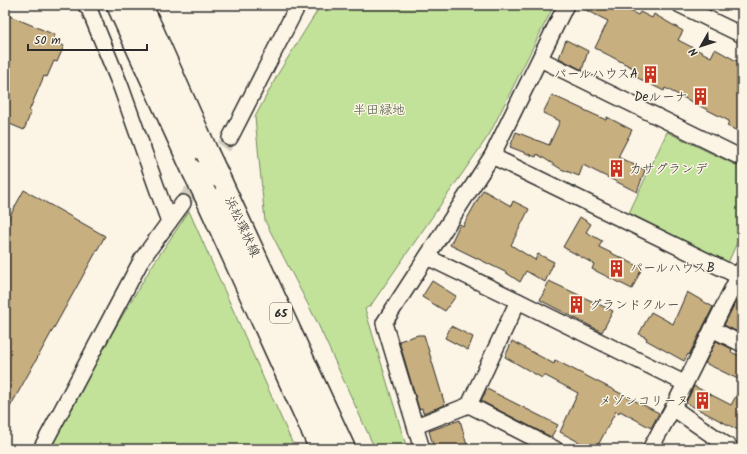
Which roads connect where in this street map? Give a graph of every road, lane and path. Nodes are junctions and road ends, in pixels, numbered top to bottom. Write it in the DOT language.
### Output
graph roads {
  1 [pos="85,5"];
  2 [pos="118,5"];
  3 [pos="141,5"];
  4 [pos="298,5"];
  5 [pos="566,5"];
  6 [pos="680,5"];
  7 [pos="742,35"];
  8 [pos="540,59"];
  9 [pos="230,138"];
  10 [pos="492,156"];
  11 [pos="742,158"];
  12 [pos="183,203"];
  13 [pos="169,222"];
  14 [pos="427,257"];
  15 [pos="741,274"];
  16 [pos="518,301"];
  17 [pos="712,329"];
  18 [pos="742,344"];
  19 [pos="684,382"];
  20 [pos="469,405"];
  21 [pos="673,408"];
  22 [pos="416,426"];
  23 [pos="41,449"];
  24 [pos="321,449"];
  25 [pos="344,449"];
  26 [pos="422,449"];
  27 [pos="554,449"];
  28 [pos="650,449"];
  29 [pos="732,449"];
  1 -- 13 [label="street"];
  2 -- 24 [label="main road, 浜松環状線 / 65, bridge"];
  3 -- 25 [label="main road, 浜松環状線 / 65, bridge"];
  4 -- 9 [label="street"];
  5 -- 8 [label="street"];
  6 -- 7 [label="street"];
  8 -- 10 [label="street"];
  8 -- 11 [label="street"];
  10 -- 14 [label="street"];
  10 -- 15 [label="street"];
  12 -- 13 [label="street"];
  13 -- 23 [label="street"];
  14 -- 16 [label="street"];
  14 -- 22 [label="street"];
  15 -- 17 [label="street"];
  16 -- 19 [label="street"];
  16 -- 20 [label="street"];
  17 -- 18 [label="street"];
  17 -- 19 [label="street"];
  19 -- 21 [label="street"];
  20 -- 22 [label="street"];
  20 -- 27 [label="street"];
  21 -- 28 [label="street"];
  21 -- 29 [label="street"];
  22 -- 26 [label="street"];
}
